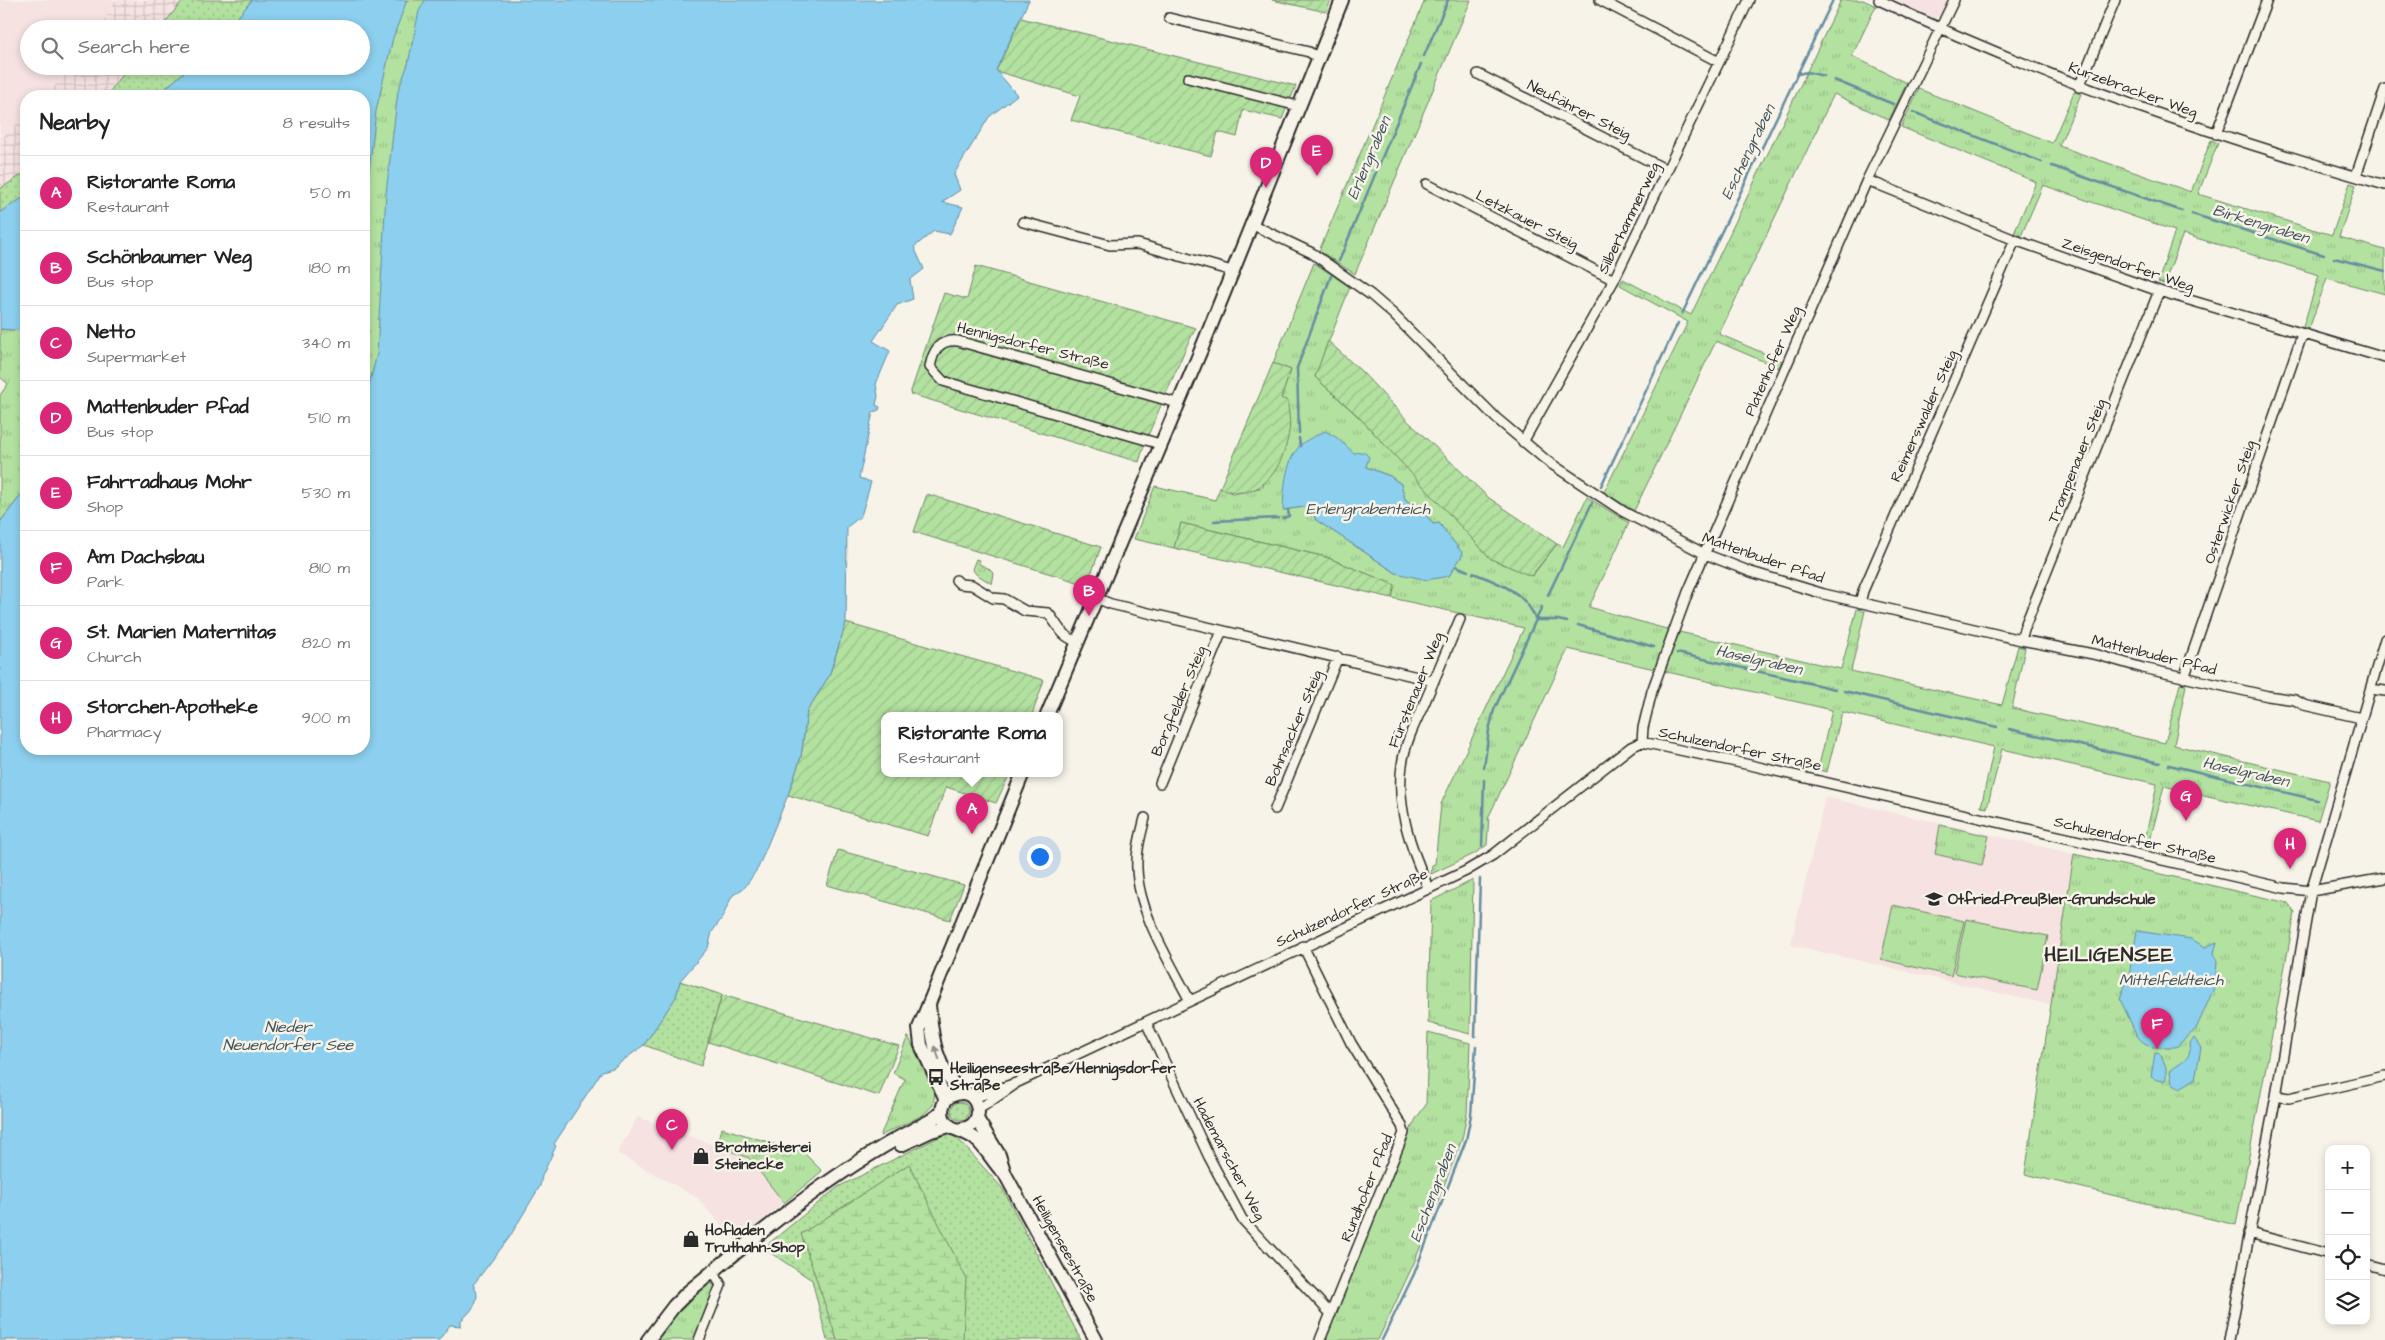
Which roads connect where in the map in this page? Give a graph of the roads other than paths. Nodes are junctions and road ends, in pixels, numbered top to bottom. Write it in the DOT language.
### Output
graph roads {
  1 [pos="1342,0"];
  2 [pos="1600,0"];
  3 [pos="1749,0"];
  4 [pos="1879,0"];
  5 [pos="1954,0"];
  6 [pos="2115,0"];
  7 [pos="2267,0"];
  8 [pos="1169,18"];
  9 [pos="1940,29"];
  10 [pos="1319,58"];
  11 [pos="1720,62"];
  12 [pos="1478,74"];
  13 [pos="1188,78"];
  14 [pos="2080,87"];
  15 [pos="2385,89"];
  16 [pos="1298,106"];
  17 [pos="2216,134"];
  18 [pos="1667,170"];
  19 [pos="2356,176"];
  20 [pos="1868,180"];
  21 [pos="1427,184"];
  22 [pos="2385,185"];
  23 [pos="1023,222"];
  24 [pos="1251,224"];
  25 [pos="2015,240"];
  26 [pos="1232,271"];
  27 [pos="1614,280"];
  28 [pos="2159,291"];
  29 [pos="2302,335"];
  30 [pos="2385,358"];
  31 [pos="1177,403"];
  32 [pos="1523,442"];
  33 [pos="1160,444"];
  34 [pos="1705,554"];
  35 [pos="956,580"];
  36 [pos="1096,598"];
  37 [pos="1860,603"];
  38 [pos="1460,619"];
  39 [pos="1222,630"];
  40 [pos="2021,640"];
  41 [pos="2385,640"];
  42 [pos="1078,642"];
  43 [pos="1338,657"];
  44 [pos="2184,678"];
  45 [pos="1434,680"];
  46 [pos="2371,689"];
  47 [pos="2385,691"];
  48 [pos="1048,712"];
  49 [pos="2362,718"];
  50 [pos="1642,742"];
  51 [pos="1021,777"];
  52 [pos="1160,783"];
  53 [pos="1276,809"];
  54 [pos="1145,818"];
  55 [pos="2385,878"];
  56 [pos="1428,887"];
  57 [pos="2311,891"];
  58 [pos="1303,946"];
  59 [pos="1190,1001"];
  60 [pos="929,1005"];
  61 [pos="1146,1022"];
  62 [pos="2385,1076"];
  63 [pos="2276,1096"];
  64 [pos="973,1105"];
  65 [pos="944,1106"];
  66 [pos="955,1128"];
  67 [pos="903,1139"];
  68 [pos="1005,1174"];
  69 [pos="2249,1233"];
  70 [pos="2325,1253"];
  71 [pos="2370,1265"];
  72 [pos="2385,1269"];
  73 [pos="713,1272"];
  74 [pos="1331,1314"];
  75 [pos="648,1340"];
  76 [pos="699,1340"];
  77 [pos="1096,1340"];
  78 [pos="1320,1340"];
  79 [pos="2229,1340"];
  1 -- 10 [label="main road"];
  2 -- 11 [label="street"];
  3 -- 11 [label="street, Silberhammerweg"];
  4 -- 9 [label="street, Kurzebracker Weg"];
  5 -- 9 [label="street, Platenhofer Weg"];
  6 -- 14 [label="street"];
  7 -- 17 [label="street"];
  8 -- 10 [label="street"];
  9 -- 14 [label="street, Kurzebracker Weg"];
  9 -- 20 [label="street, Platenhofer Weg"];
  10 -- 16 [label="main road"];
  11 -- 18 [label="street, Silberhammerweg"];
  12 -- 18 [label="street, Neufährer Steig"];
  13 -- 16 [label="street"];
  14 -- 17 [label="street, Kurzebracker Weg"];
  15 -- 19 [label="street"];
  16 -- 24 [label="main road"];
  17 -- 19 [label="street, Kurzebracker Weg"];
  18 -- 27 [label="street, Silberhammerweg"];
  19 -- 22 [label="street, Kurzebracker Weg"];
  20 -- 25 [label="street, Zeisgendorfer Weg"];
  20 -- 34 [label="street, Platenhofer Weg"];
  21 -- 27 [label="street, Letzkauer Steig"];
  23 -- 26 [label="street"];
  24 -- 26 [label="main road"];
  24 -- 32 [label="street, Mattenbuder Pfad"];
  25 -- 28 [label="street, Zeisgendorfer Weg"];
  25 -- 37 [label="street, Reimerswalder Steig"];
  26 -- 31 [label="main road"];
  27 -- 32 [label="street, Silberhammerweg"];
  28 -- 29 [label="street, Zeisgendorfer Weg"];
  28 -- 40 [label="street, Trampenauer Steig"];
  29 -- 30 [label="street, Zeisgendorfer Weg"];
  29 -- 44 [label="street, Osterwicker Steig"];
  31 -- 33 [label="main road"];
  31 -- 33 [label="street, Hennigsdorfer Straße"];
  32 -- 34 [label="street, Mattenbuder Pfad"];
  33 -- 36 [label="main road"];
  34 -- 37 [label="street, Mattenbuder Pfad"];
  34 -- 50 [label="street, Platenhofer Weg"];
  35 -- 42 [label="street"];
  36 -- 39 [label="street"];
  36 -- 42 [label="main road"];
  37 -- 40 [label="street, Mattenbuder Pfad"];
  38 -- 45 [label="street, Fürstenauer Weg"];
  39 -- 43 [label="street"];
  39 -- 52 [label="street, Borgfelder Steig"];
  40 -- 44 [label="street, Mattenbuder Pfad"];
  41 -- 46 [label="street"];
  42 -- 48 [label="main road"];
  43 -- 45 [label="street"];
  43 -- 53 [label="street, Bohnsacker Steig"];
  44 -- 49 [label="street, Mattenbuder Pfad"];
  45 -- 56 [label="street, Fürstenauer Weg"];
  46 -- 47 [label="street"];
  46 -- 49 [label="street"];
  49 -- 57 [label="street"];
  50 -- 56 [label="street, Schulzendorfer Straße"];
  50 -- 57 [label="street, Schulzendorfer Straße"];
  51 -- 60 [label="main road"];
  54 -- 59 [label="street"];
  55 -- 57 [label="street, Schulzendorfer Straße"];
  56 -- 58 [label="street, Schulzendorfer Straße"];
  57 -- 63 [label="street"];
  58 -- 59 [label="street, Schulzendorfer Straße"];
  58 -- 74 [label="street, Rundhofer Pfad"];
  59 -- 61 [label="street, Schulzendorfer Straße"];
  64 -- 60 [label="main road, one-way"];
  60 -- 65 [label="main road"];
  61 -- 64 [label="street, Schulzendorfer Straße"];
  61 -- 74 [label="street, Hademarscher Weg"];
  62 -- 63 [label="street"];
  63 -- 69 [label="street"];
  64 -- 65 [label="main road"];
  64 -- 66 [label="main road"];
  64 -- 68 [label="main road, Heiligenseestraße"];
  65 -- 66 [label="main road"];
  65 -- 67 [label="main road"];
  66 -- 67 [label="main road"];
  66 -- 68 [label="main road, Heiligenseestraße"];
  67 -- 73 [label="main road"];
  68 -- 77 [label="main road, Heiligenseestraße"];
  69 -- 70 [label="street"];
  69 -- 79 [label="street"];
  71 -- 72 [label="street"];
  73 -- 75 [label="main road"];
  73 -- 76 [label="street"];
  74 -- 78 [label="street, Rundhofer Pfad"];
}
